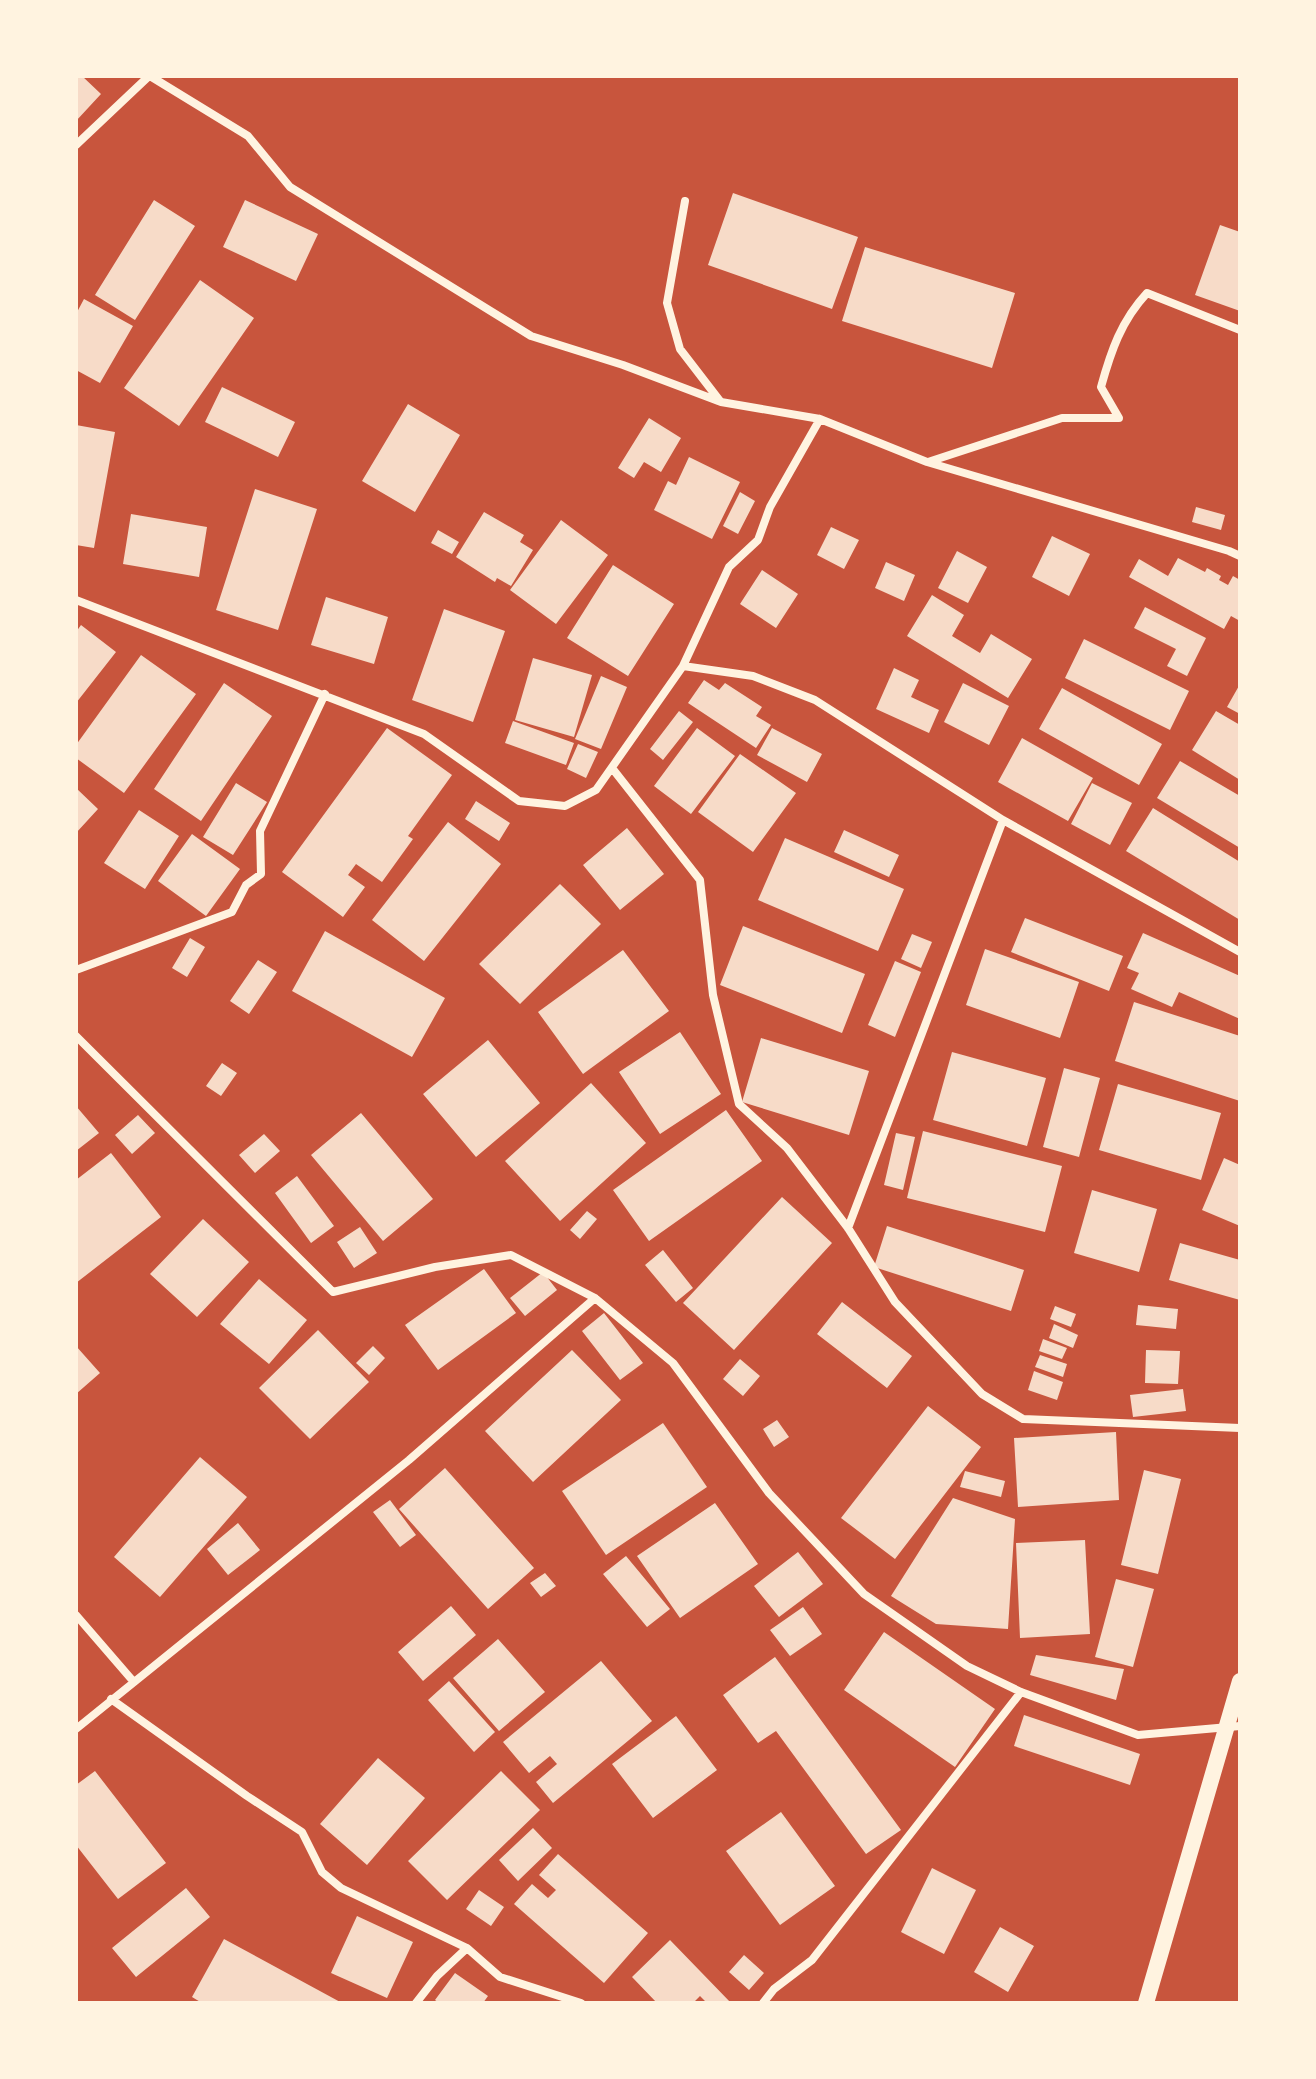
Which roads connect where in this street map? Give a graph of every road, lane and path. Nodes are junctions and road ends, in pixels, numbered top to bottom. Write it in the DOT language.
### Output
graph roads {
  1 [pos="150,76"];
  2 [pos="76,145"];
  3 [pos="685,201"];
  4 [pos="1240,330"];
  5 [pos="721,402"];
  6 [pos="820,419"];
  7 [pos="927,462"];
  8 [pos="1240,556"];
  9 [pos="76,600"];
  10 [pos="683,666"];
  11 [pos="325,694"];
  12 [pos="612,768"];
  13 [pos="1003,820"];
  14 [pos="1240,952"];
  15 [pos="76,970"];
  16 [pos="76,1036"];
  17 [pos="848,1228"];
  18 [pos="595,1298"];
  19 [pos="1240,1428"];
  20 [pos="76,1615"];
  21 [pos="133,1681"];
  22 [pos="1240,1681"];
  23 [pos="1021,1692"];
  24 [pos="111,1699"];
  25 [pos="1234,1727"];
  26 [pos="76,1729"];
  27 [pos="467,1948"];
  28 [pos="416,2003"];
  29 [pos="581,2003"];
  30 [pos="763,2003"];
  31 [pos="1146,2003"];
  1 -- 2 [label="street"];
  1 -- 5 [label="street"];
  3 -- 5 [label="street"];
  4 -- 7 [label="street"];
  5 -- 6 [label="street"];
  6 -- 7 [label="street"];
  6 -- 10 [label="street"];
  7 -- 8 [label="street"];
  9 -- 11 [label="street"];
  10 -- 12 [label="street"];
  10 -- 13 [label="street"];
  11 -- 12 [label="street"];
  11 -- 15 [label="street"];
  12 -- 17 [label="street"];
  13 -- 14 [label="street"];
  13 -- 17 [label="street"];
  16 -- 18 [label="street"];
  17 -- 19 [label="street"];
  18 -- 21 [label="street"];
  18 -- 23 [label="street"];
  20 -- 21 [label="street"];
  21 -- 24 [label="street"];
  22 -- 25 [label="main road"];
  23 -- 25 [label="street"];
  23 -- 30 [label="street"];
  24 -- 26 [label="street"];
  24 -- 27 [label="street"];
  25 -- 31 [label="main road"];
  27 -- 28 [label="street"];
  27 -- 29 [label="street"];
}
